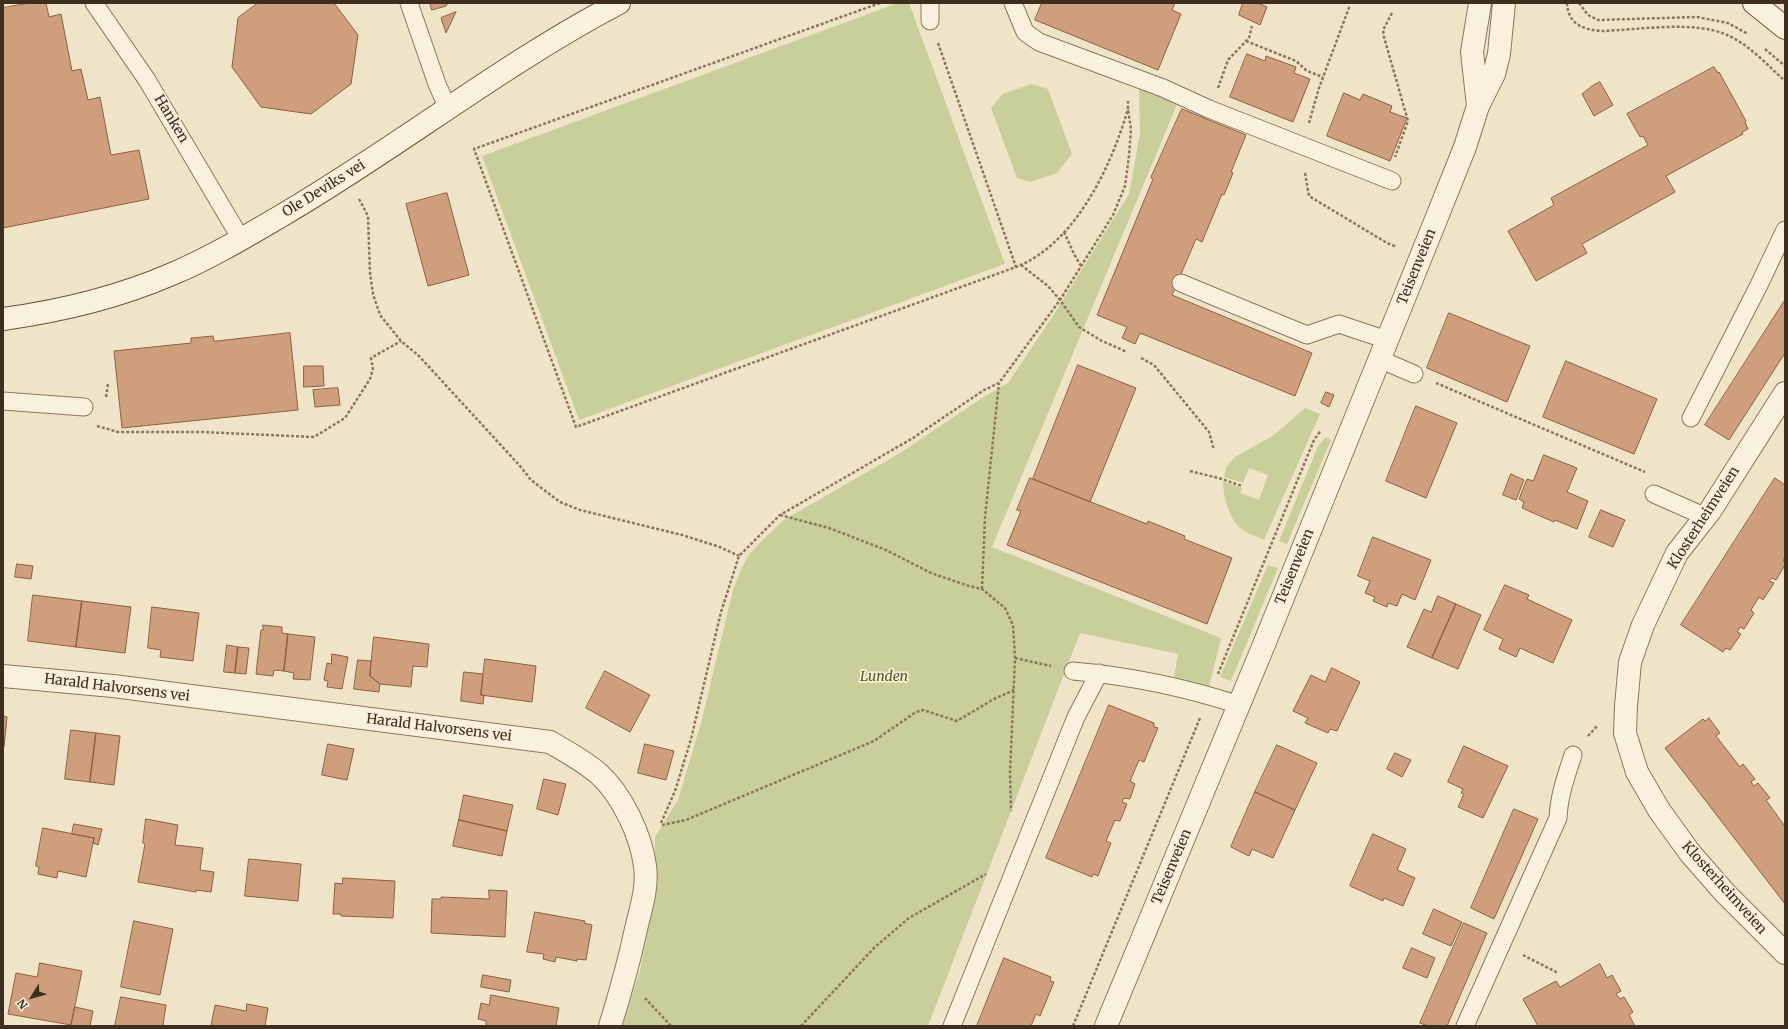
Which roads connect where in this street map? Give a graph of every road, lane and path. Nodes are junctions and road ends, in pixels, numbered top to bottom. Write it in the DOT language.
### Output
graph roads {
  1 [pos="94,3"];
  2 [pos="409,3"];
  3 [pos="619,3"];
  4 [pos="880,3"];
  5 [pos="930,3"];
  6 [pos="1013,3"];
  7 [pos="1480,3"];
  8 [pos="1504,3"];
  9 [pos="1567,3"];
  10 [pos="1580,3"];
  11 [pos="1754,3"];
  12 [pos="1350,6"];
  13 [pos="1392,13"];
  14 [pos="930,21"];
  15 [pos="1252,26"];
  16 [pos="1785,28"];
  17 [pos="1750,36"];
  18 [pos="1246,41"];
  19 [pos="1764,47"];
  20 [pos="1785,66"];
  21 [pos="1130,76"];
  22 [pos="1323,77"];
  23 [pos="1785,81"];
  24 [pos="1478,106"];
  25 [pos="448,109"];
  26 [pos="1128,109"];
  27 [pos="1215,112"];
  28 [pos="1303,146"];
  29 [pos="1390,180"];
  30 [pos="359,199"];
  31 [pos="1785,230"];
  32 [pos="1064,232"];
  33 [pos="242,239"];
  34 [pos="1403,249"];
  35 [pos="1021,265"];
  36 [pos="1081,266"];
  37 [pos="1016,267"];
  38 [pos="1181,283"];
  39 [pos="1060,300"];
  40 [pos="3,319"];
  41 [pos="401,340"];
  42 [pos="1383,350"];
  43 [pos="1127,352"];
  44 [pos="1141,358"];
  45 [pos="1414,374"];
  46 [pos="999,383"];
  47 [pos="1785,393"];
  48 [pos="3,401"];
  49 [pos="77,406"];
  50 [pos="1691,418"];
  51 [pos="1214,450"];
  52 [pos="1190,471"];
  53 [pos="1242,486"];
  54 [pos="1654,494"];
  55 [pos="780,515"];
  56 [pos="1706,517"];
  57 [pos="739,556"];
  58 [pos="982,589"];
  59 [pos="1015,658"];
  60 [pos="1073,671"];
  61 [pos="1099,673"];
  62 [pos="3,676"];
  63 [pos="1014,690"];
  64 [pos="1239,705"];
  65 [pos="1573,755"];
  66 [pos="1011,817"];
  67 [pos="1021,855"];
  68 [pos="1500,946"];
  69 [pos="1785,953"];
  70 [pos="1558,973"];
  71 [pos="624,978"];
  72 [pos="610,1026"];
  73 [pos="671,1026"];
  74 [pos="801,1026"];
  75 [pos="952,1026"];
  76 [pos="1106,1026"];
  77 [pos="1465,1026"];
  1 -- 33 [label="lane, Hanken"];
  2 -- 25 [label="lane"];
  3 -- 25 [label="street, Ole Deviks vei"];
  4 -- 37 [label="path"];
  5 -- 14 [label="lane"];
  6 -- 21 [label="lane"];
  7 -- 24 [label="street, Teisenveien"];
  8 -- 24 [label="street, Teisenveien"];
  9 -- 23 [label="path"];
  10 -- 17 [label="path"];
  11 -- 16 [label="street"];
  12 -- 22 [label="path"];
  13 -- 29 [label="path"];
  14 -- 37 [label="path"];
  15 -- 18 [label="path"];
  18 -- 22 [label="path"];
  18 -- 27 [label="path"];
  19 -- 20 [label="path"];
  21 -- 26 [label="path"];
  21 -- 27 [label="lane"];
  22 -- 28 [label="path"];
  24 -- 42 [label="street, Teisenveien"];
  25 -- 33 [label="street, Ole Deviks vei"];
  26 -- 32 [label="path"];
  26 -- 36 [label="path"];
  27 -- 28 [label="lane"];
  28 -- 29 [label="lane"];
  28 -- 34 [label="path"];
  30 -- 41 [label="path"];
  31 -- 50 [label="lane"];
  32 -- 35 [label="path"];
  32 -- 36 [label="path"];
  33 -- 40 [label="street, Ole Deviks vei"];
  35 -- 37 [label="path"];
  35 -- 39 [label="path"];
  36 -- 39 [label="path"];
  38 -- 42 [label="lane"];
  39 -- 43 [label="path"];
  39 -- 46 [label="path"];
  41 -- 49 [label="path"];
  41 -- 57 [label="path"];
  42 -- 45 [label="lane"];
  42 -- 64 [label="street, Teisenveien"];
  44 -- 51 [label="path"];
  45 -- 54 [label="path"];
  46 -- 55 [label="path"];
  46 -- 58 [label="path"];
  47 -- 56 [label="street, Klosterheimveien"];
  48 -- 49 [label="lane"];
  52 -- 53 [label="path"];
  54 -- 56 [label="lane"];
  55 -- 57 [label="path"];
  55 -- 58 [label="path"];
  56 -- 69 [label="street, Klosterheimveien"];
  57 -- 63 [label="path"];
  58 -- 59 [label="path"];
  59 -- 60 [label="path"];
  59 -- 63 [label="path"];
  60 -- 61 [label="lane"];
  61 -- 64 [label="lane"];
  61 -- 67 [label="lane"];
  62 -- 71 [label="street, Harald Halvorsens vei"];
  63 -- 66 [label="path"];
  64 -- 76 [label="street, Teisenveien"];
  65 -- 68 [label="lane"];
  67 -- 74 [label="path"];
  67 -- 75 [label="lane"];
  68 -- 70 [label="path"];
  68 -- 77 [label="lane"];
  71 -- 72 [label="street, Harald Halvorsens vei"];
  71 -- 73 [label="path"];
}
